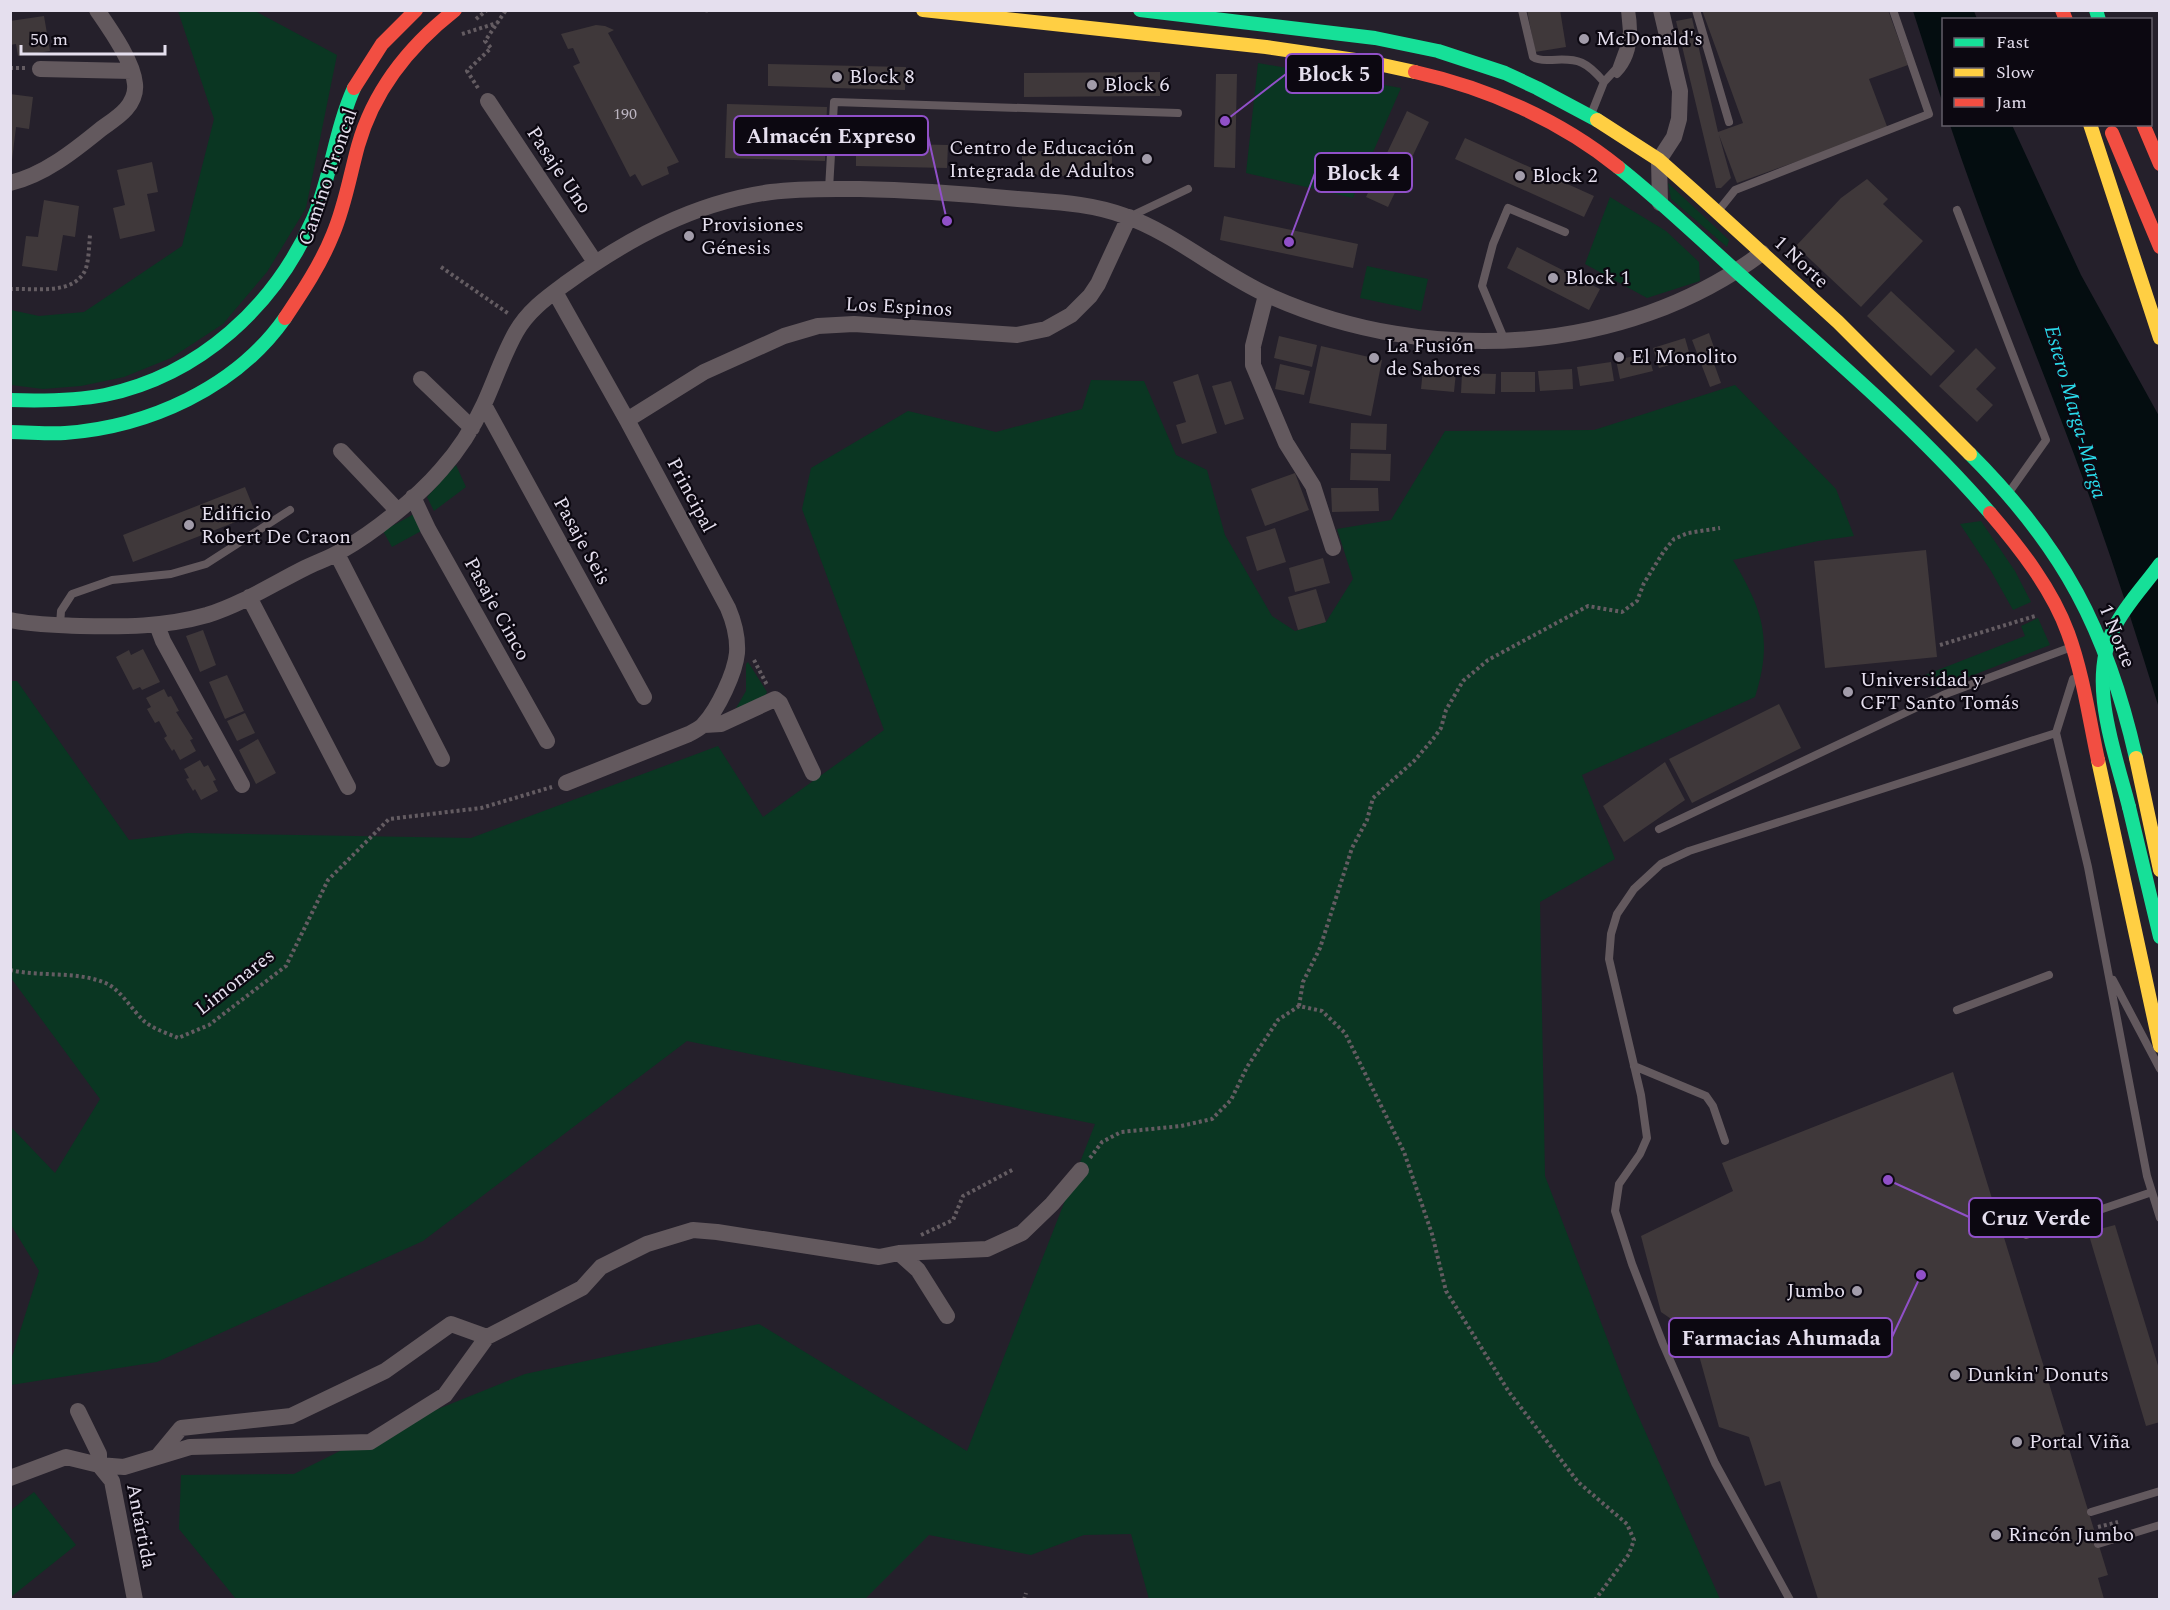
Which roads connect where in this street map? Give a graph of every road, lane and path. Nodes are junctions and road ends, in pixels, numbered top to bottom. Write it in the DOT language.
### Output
graph roads {
  1 [pos="97,10"];
  2 [pos="416,10"];
  3 [pos="455,10"];
  4 [pos="487,10"];
  5 [pos="506,10"];
  6 [pos="923,10"];
  7 [pos="1140,10"];
  8 [pos="1522,10"];
  9 [pos="1625,10"];
  10 [pos="1631,10"];
  11 [pos="1661,10"];
  12 [pos="1696,10"];
  13 [pos="1893,10"];
  14 [pos="497,23"];
  15 [pos="40,69"];
  16 [pos="132,71"];
  17 [pos="1605,82"];
  18 [pos="488,101"];
  19 [pos="1178,113"];
  20 [pos="1590,115"];
  21 [pos="1729,122"];
  22 [pos="2091,126"];
  23 [pos="2110,126"];
  24 [pos="2144,126"];
  25 [pos="1566,131"];
  26 [pos="1659,160"];
  27 [pos="2160,164"];
  28 [pos="10,183"];
  29 [pos="830,189"];
  30 [pos="1188,189"];
  31 [pos="1660,203"];
  32 [pos="1956,210"];
  33 [pos="1717,212"];
  34 [pos="1129,217"];
  35 [pos="1565,232"];
  36 [pos="90,235"];
  37 [pos="2160,247"];
  38 [pos="1762,253"];
  39 [pos="595,262"];
  40 [pos="441,267"];
  41 [pos="1737,272"];
  42 [pos="10,289"];
  43 [pos="555,292"];
  44 [pos="1266,295"];
  45 [pos="522,323"];
  46 [pos="2160,338"];
  47 [pos="1505,341"];
  48 [pos="421,379"];
  49 [pos="10,400"];
  50 [pos="484,405"];
  51 [pos="627,420"];
  52 [pos="472,428"];
  53 [pos="10,432"];
  54 [pos="340,452"];
  55 [pos="2008,494"];
  56 [pos="413,497"];
  57 [pos="290,510"];
  58 [pos="397,510"];
  59 [pos="1720,528"];
  60 [pos="1333,548"];
  61 [pos="338,554"];
  62 [pos="2160,564"];
  63 [pos="249,597"];
  64 [pos="10,620"];
  65 [pos="2011,624"];
  66 [pos="60,625"];
  67 [pos="157,625"];
  68 [pos="1940,645"];
  69 [pos="2072,647"];
  70 [pos="2077,664"];
  71 [pos="644,697"];
  72 [pos="704,725"];
  73 [pos="2055,733"];
  74 [pos="547,741"];
  75 [pos="442,759"];
  76 [pos="813,773"];
  77 [pos="566,783"];
  78 [pos="242,784"];
  79 [pos="348,787"];
  80 [pos="1659,829"];
  81 [pos="2160,870"];
  82 [pos="2160,937"];
  83 [pos="10,970"];
  84 [pos="2108,972"];
  85 [pos="2049,975"];
  86 [pos="1299,1006"];
  87 [pos="1957,1010"];
  88 [pos="2160,1046"];
  89 [pos="1634,1066"];
  90 [pos="2160,1069"];
  91 [pos="1725,1141"];
  92 [pos="1014,1169"];
  93 [pos="1081,1170"];
  94 [pos="2152,1192"];
  95 [pos="2160,1218"];
  96 [pos="2026,1235"];
  97 [pos="899,1253"];
  98 [pos="947,1316"];
  99 [pos="487,1337"];
  100 [pos="78,1411"];
  101 [pos="157,1457"];
  102 [pos="99,1464"];
  103 [pos="10,1478"];
  104 [pos="2160,1491"];
  105 [pos="2091,1512"];
  106 [pos="2160,1525"];
  107 [pos="2098,1544"];
  108 [pos="1026,1593"];
  109 [pos="129,1598"];
  110 [pos="1024,1599"];
  111 [pos="1595,1599"];
  112 [pos="1790,1599"];
  1 -- 16 [label="street"];
  2 -- 49 [label="main road, Camino Troncal"];
  3 -- 53 [label="main road, Camino Troncal"];
  4 -- 14 [label="path"];
  5 -- 14 [label="path"];
  6 -- 25 [label="main road"];
  7 -- 20 [label="main road, 1 Norte"];
  8 -- 17 [label="lane"];
  9 -- 17 [label="lane"];
  10 -- 17 [label="lane"];
  11 -- 26 [label="street"];
  12 -- 21 [label="lane"];
  13 -- 33 [label="lane"];
  14 -- 18 [label="path"];
  15 -- 16 [label="street"];
  16 -- 28 [label="street"];
  17 -- 20 [label="lane"];
  18 -- 39 [label="street, Pasaje Uno"];
  19 -- 29 [label="lane"];
  20 -- 26 [label="main road, 1 Norte"];
  22 -- 46 [label="main road"];
  23 -- 37 [label="main road"];
  24 -- 27 [label="main road"];
  25 -- 26 [label="street"];
  25 -- 31 [label="main road"];
  26 -- 31 [label="street"];
  26 -- 33 [label="main road, 1 Norte"];
  29 -- 34 [label="street"];
  29 -- 39 [label="street"];
  30 -- 34 [label="lane"];
  31 -- 41 [label="main road"];
  32 -- 55 [label="lane"];
  33 -- 38 [label="main road, 1 Norte"];
  34 -- 44 [label="street"];
  34 -- 51 [label="street, Los Espinos"];
  35 -- 47 [label="lane"];
  36 -- 42 [label="path"];
  38 -- 41 [label="street"];
  38 -- 55 [label="main road, 1 Norte"];
  39 -- 43 [label="street"];
  40 -- 45 [label="path"];
  41 -- 47 [label="street"];
  41 -- 69 [label="main road"];
  43 -- 45 [label="street"];
  43 -- 51 [label="street, Principal"];
  44 -- 47 [label="street"];
  44 -- 60 [label="street"];
  45 -- 50 [label="street"];
  48 -- 52 [label="street"];
  50 -- 52 [label="street"];
  50 -- 71 [label="street, Pasaje Seis"];
  51 -- 72 [label="street, Principal"];
  52 -- 56 [label="street"];
  54 -- 58 [label="street"];
  55 -- 81 [label="main road, 1 Norte"];
  56 -- 58 [label="street"];
  56 -- 74 [label="street, Pasaje Cinco"];
  57 -- 66 [label="lane"];
  58 -- 61 [label="street"];
  59 -- 86 [label="path"];
  61 -- 63 [label="street"];
  61 -- 75 [label="street"];
  62 -- 82 [label="main road, bridge"];
  63 -- 67 [label="street"];
  63 -- 79 [label="street"];
  64 -- 66 [label="street"];
  65 -- 68 [label="path"];
  66 -- 67 [label="street"];
  67 -- 78 [label="street"];
  69 -- 70 [label="main road"];
  69 -- 80 [label="lane"];
  70 -- 73 [label="lane"];
  70 -- 88 [label="main road"];
  72 -- 76 [label="street"];
  72 -- 77 [label="street"];
  73 -- 84 [label="lane"];
  73 -- 89 [label="lane"];
  77 -- 83 [label="path, Limonares"];
  84 -- 90 [label="lane"];
  84 -- 94 [label="lane"];
  85 -- 87 [label="lane"];
  86 -- 93 [label="path"];
  86 -- 111 [label="path"];
  89 -- 91 [label="lane"];
  89 -- 112 [label="lane"];
  92 -- 97 [label="path"];
  93 -- 97 [label="street"];
  94 -- 95 [label="lane"];
  94 -- 96 [label="lane"];
  97 -- 98 [label="street"];
  97 -- 99 [label="street"];
  99 -- 101 [label="street"];
  99 -- 101 [label="street"];
  100 -- 102 [label="street, Antártida"];
  101 -- 102 [label="street"];
  102 -- 103 [label="street"];
  102 -- 109 [label="street, Antártida"];
  104 -- 105 [label="lane"];
  106 -- 107 [label="lane"];
  108 -- 110 [label="path"];
}
